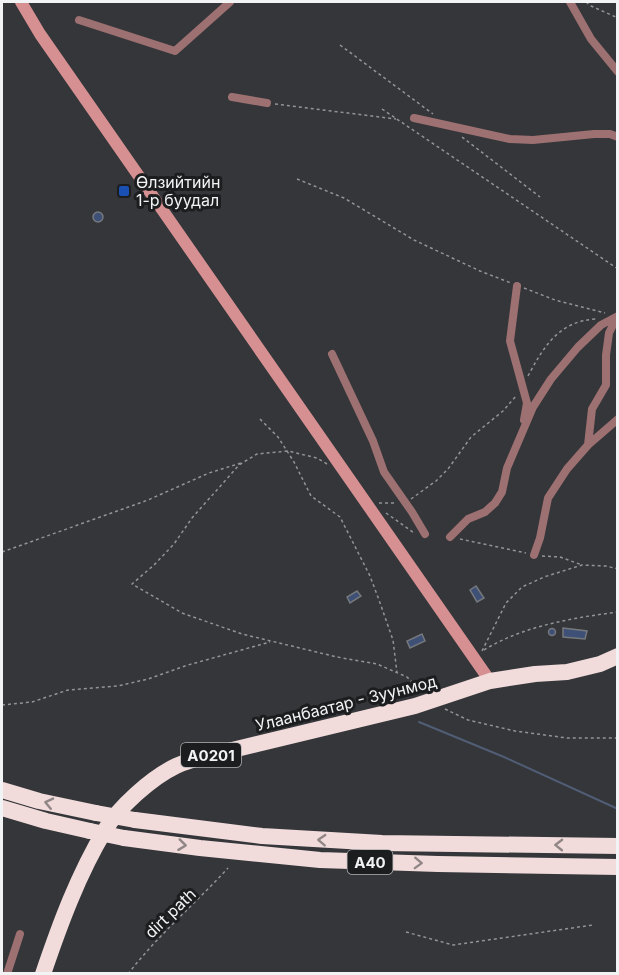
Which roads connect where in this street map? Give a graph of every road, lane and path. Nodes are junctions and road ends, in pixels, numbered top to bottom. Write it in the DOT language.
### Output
graph roads {
  1 [pos="21,2"];
  2 [pos="230,2"];
  3 [pos="570,2"];
  4 [pos="586,2"];
  5 [pos="618,18"];
  6 [pos="79,20"];
  7 [pos="618,72"];
  8 [pos="232,97"];
  9 [pos="267,103"];
  10 [pos="382,110"];
  11 [pos="414,118"];
  12 [pos="396,119"];
  13 [pos="618,137"];
  14 [pos="297,179"];
  15 [pos="414,240"];
  16 [pos="618,269"];
  17 [pos="517,285"];
  18 [pos="618,316"];
  19 [pos="332,354"];
  20 [pos="522,386"];
  21 [pos="260,419"];
  22 [pos="618,419"];
  23 [pos="523,429"];
  24 [pos="588,445"];
  25 [pos="245,461"];
  26 [pos="326,464"];
  27 [pos="408,500"];
  28 [pos="373,502"];
  29 [pos="401,502"];
  30 [pos="425,534"];
  31 [pos="450,537"];
  32 [pos="2,552"];
  33 [pos="534,555"];
  34 [pos="618,569"];
  35 [pos="618,612"];
  36 [pos="271,642"];
  37 [pos="618,655"];
  38 [pos="479,656"];
  39 [pos="396,673"];
  40 [pos="490,681"];
  41 [pos="431,701"];
  42 [pos="2,705"];
  43 [pos="618,738"];
  44 [pos="2,790"];
  45 [pos="2,808"];
  46 [pos="618,846"];
  47 [pos="618,867"];
  48 [pos="228,868"];
  49 [pos="592,925"];
  50 [pos="406,932"];
  51 [pos="20,934"];
  52 [pos="7,974"];
  53 [pos="44,974"];
  54 [pos="128,974"];
  1 -- 38 [label="main road"];
  2 -- 6 [label="street"];
  3 -- 7 [label="street"];
  4 -- 5 [label="path"];
  8 -- 9 [label="street"];
  9 -- 12 [label="path"];
  10 -- 12 [label="path"];
  11 -- 13 [label="street"];
  12 -- 16 [label="path"];
  14 -- 15 [label="path"];
  17 -- 20 [label="street"];
  18 -- 20 [label="path"];
  18 -- 23 [label="street"];
  18 -- 24 [label="street"];
  19 -- 30 [label="street"];
  20 -- 23 [label="street"];
  20 -- 27 [label="path"];
  21 -- 39 [label="path"];
  22 -- 24 [label="street"];
  23 -- 31 [label="street"];
  24 -- 33 [label="street"];
  25 -- 26 [label="path"];
  25 -- 32 [label="path"];
  25 -- 36 [label="path"];
  28 -- 29 [label="path"];
  34 -- 38 [label="path"];
  35 -- 38 [label="path"];
  36 -- 39 [label="path"];
  36 -- 42 [label="path"];
  37 -- 40 [label="highway, A0201"];
  38 -- 40 [label="main road"];
  39 -- 41 [label="path"];
  40 -- 41 [label="highway, Улаанбаатар - Зуунмод / A0201"];
  41 -- 43 [label="path"];
  41 -- 53 [label="highway, Улаанбаатар - Зуунмод / A0201"];
  46 -- 44 [label="highway, A40, one-way, bridge"];
  45 -- 47 [label="highway, A40, one-way, bridge"];
  48 -- 54 [label="path, dirt path"];
  49 -- 50 [label="path"];
  51 -- 52 [label="street"];
}
